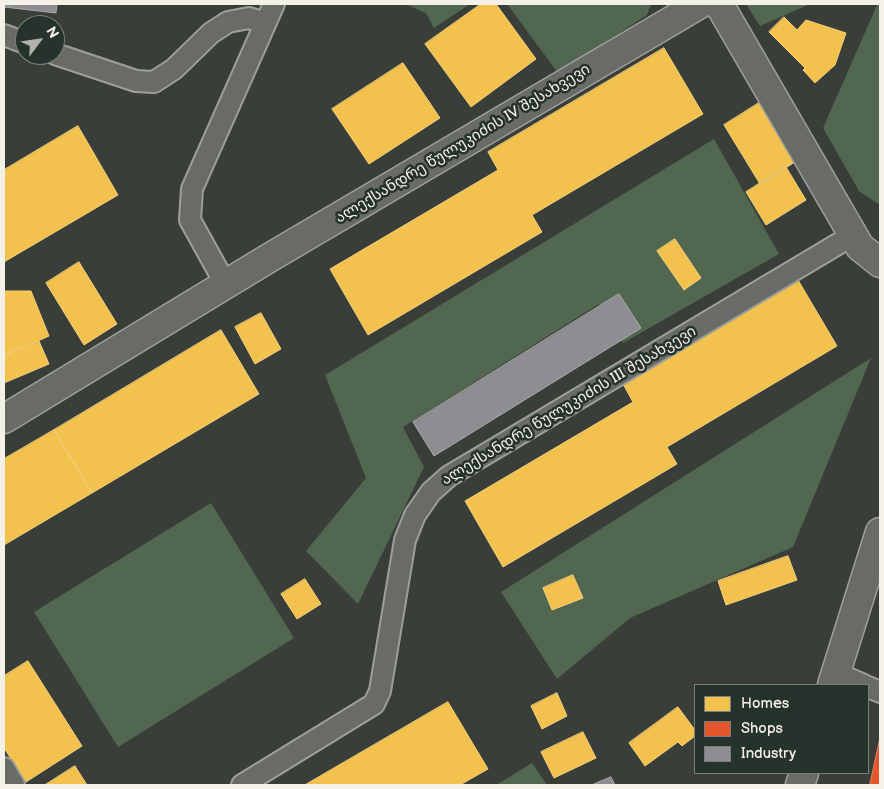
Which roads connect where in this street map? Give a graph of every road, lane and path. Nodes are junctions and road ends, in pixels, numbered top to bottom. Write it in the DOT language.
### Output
graph roads {
  1 [pos="274,4"];
  2 [pos="700,4"];
  3 [pos="719,4"];
  4 [pos="265,23"];
  5 [pos="65,57"];
  6 [pos="853,235"];
  7 [pos="880,263"];
  8 [pos="226,285"];
  9 [pos="4,419"];
  10 [pos="880,532"];
  11 [pos="834,679"];
  12 [pos="859,684"];
  13 [pos="4,768"];
  14 [pos="14,785"];
  15 [pos="242,785"];
  1 -- 4 [label="lane"];
  2 -- 8 [label="street, ალექსანდრე წულუკიძის IV შესახვევი"];
  3 -- 6 [label="street"];
  4 -- 5 [label="lane"];
  4 -- 8 [label="lane"];
  6 -- 7 [label="street"];
  6 -- 15 [label="lane, ალექსანდრე წულუკიძის III შესახვევი"];
  8 -- 9 [label="street, ალექსანდრე წულუკიძის IV შესახვევი"];
  10 -- 11 [label="street"];
  11 -- 12 [label="lane"];
  13 -- 14 [label="lane"];
}
